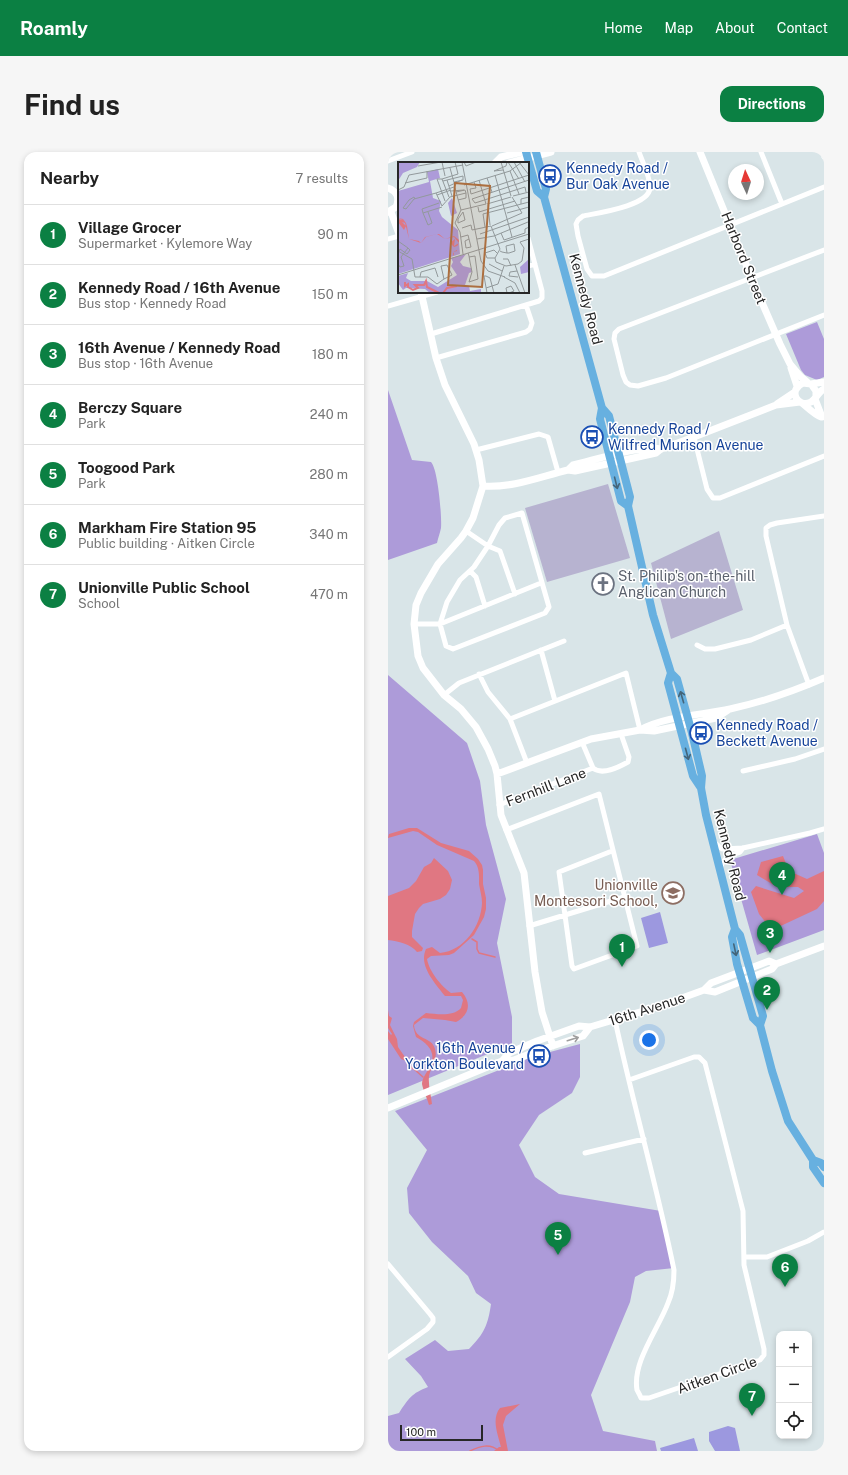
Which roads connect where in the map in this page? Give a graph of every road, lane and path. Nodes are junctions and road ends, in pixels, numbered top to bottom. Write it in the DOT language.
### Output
graph roads {
  1 [pos="412,152"];
  2 [pos="522,152"];
  3 [pos="551,152"];
  4 [pos="639,152"];
  5 [pos="700,152"];
  6 [pos="762,152"];
  7 [pos="822,152"];
  8 [pos="537,154"];
  9 [pos="527,155"];
  10 [pos="824,157"];
  11 [pos="388,161"];
  12 [pos="496,162"];
  13 [pos="511,162"];
  14 [pos="529,162"];
  15 [pos="824,187"];
  16 [pos="388,188"];
  17 [pos="398,196"];
  18 [pos="544,197"];
  19 [pos="782,204"];
  20 [pos="389,212"];
  21 [pos="730,225"];
  22 [pos="398,233"];
  23 [pos="398,235"];
  24 [pos="388,239"];
  25 [pos="529,242"];
  26 [pos="824,250"];
  27 [pos="535,264"];
  28 [pos="529,266"];
  29 [pos="751,278"];
  30 [pos="422,294"];
  31 [pos="388,306"];
  32 [pos="526,306"];
  33 [pos="824,315"];
  34 [pos="431,334"];
  35 [pos="775,334"];
  36 [pos="436,358"];
  37 [pos="790,364"];
  38 [pos="824,382"];
  39 [pos="809,383"];
  40 [pos="796,389"];
  41 [pos="824,389"];
  42 [pos="815,398"];
  43 [pos="801,403"];
  44 [pos="776,405"];
  45 [pos="602,408"];
  46 [pos="823,419"];
  47 [pos="694,437"];
  48 [pos="476,450"];
  49 [pos="824,456"];
  50 [pos="619,457"];
  51 [pos="610,459"];
  52 [pos="558,472"];
  53 [pos="483,486"];
  54 [pos="628,506"];
  55 [pos="824,516"];
  56 [pos="466,531"];
  57 [pos="488,546"];
  58 [pos="470,571"];
  59 [pos="541,583"];
  60 [pos="515,594"];
  61 [pos="485,606"];
  62 [pos="414,624"];
  63 [pos="440,624"];
  64 [pos="787,625"];
  65 [pos="564,641"];
  66 [pos="697,645"];
  67 [pos="541,650"];
  68 [pos="671,673"];
  69 [pos="480,674"];
  70 [pos="824,678"];
  71 [pos="809,685"];
  72 [pos="444,696"];
  73 [pos="555,701"];
  74 [pos="510,720"];
  75 [pos="688,720"];
  76 [pos="678,722"];
  77 [pos="640,730"];
  78 [pos="621,734"];
  79 [pos="582,742"];
  80 [pos="824,749"];
  81 [pos="527,763"];
  82 [pos="593,768"];
  83 [pos="744,771"];
  84 [pos="498,774"];
  85 [pos="701,788"];
  86 [pos="499,805"];
  87 [pos="506,830"];
  88 [pos="824,830"];
  89 [pos="713,841"];
  90 [pos="743,848"];
  91 [pos="612,851"];
  92 [pos="720,870"];
  93 [pos="624,898"];
  94 [pos="564,915"];
  95 [pos="529,926"];
  96 [pos="735,929"];
  97 [pos="824,946"];
  98 [pos="740,972"];
  99 [pos="751,972"];
  100 [pos="742,981"];
  101 [pos="704,990"];
  102 [pos="615,1020"];
  103 [pos="760,1025"];
  104 [pos="590,1028"];
  105 [pos="550,1036"];
  106 [pos="553,1046"];
  107 [pos="502,1061"];
  108 [pos="629,1080"];
  109 [pos="388,1108"];
  110 [pos="644,1139"];
  111 [pos="585,1153"];
  112 [pos="813,1160"];
  113 [pos="824,1167"];
  114 [pos="824,1183"];
  115 [pos="824,1232"];
  116 [pos="744,1257"];
  117 [pos="388,1264"];
  118 [pos="388,1357"];
  1 -- 11 [label="street"];
  2 -- 12 [label="street"];
  3 -- 8 [label="street"];
  4 -- 21 [label="street"];
  5 -- 21 [label="street, Harbord Street"];
  6 -- 19 [label="street"];
  7 -- 10 [label="street"];
  8 -- 9 [label="street"];
  8 -- 18 [label="main road, Kennedy Road"];
  9 -- 13 [label="street"];
  14 -- 18 [label="main road, Kennedy Road"];
  15 -- 19 [label="street"];
  16 -- 17 [label="street"];
  17 -- 20 [label="street"];
  18 -- 45 [label="main road, Kennedy Road"];
  19 -- 21 [label="street"];
  20 -- 22 [label="street"];
  21 -- 29 [label="street, Harbord Street"];
  23 -- 24 [label="street"];
  25 -- 27 [label="street"];
  26 -- 29 [label="street"];
  27 -- 28 [label="street"];
  27 -- 32 [label="street"];
  29 -- 35 [label="street, Harbord Street"];
  29 -- 35 [label="street"];
  30 -- 31 [label="street"];
  30 -- 34 [label="street"];
  32 -- 34 [label="street"];
  32 -- 36 [label="street"];
  33 -- 35 [label="street"];
  34 -- 36 [label="street"];
  35 -- 37 [label="street, Harbord Street"];
  36 -- 48 [label="street"];
  37 -- 39 [label="street, Harbord Street"];
  37 -- 40 [label="street, Harbord Street"];
  38 -- 39 [label="street"];
  39 -- 40 [label="street"];
  39 -- 42 [label="street"];
  40 -- 43 [label="street"];
  40 -- 44 [label="street"];
  41 -- 42 [label="street"];
  42 -- 43 [label="street"];
  42 -- 46 [label="street"];
  43 -- 44 [label="street"];
  43 -- 46 [label="street"];
  44 -- 47 [label="street"];
  45 -- 50 [label="main road, Kennedy Road"];
  45 -- 51 [label="main road, Kennedy Road"];
  47 -- 49 [label="street"];
  47 -- 50 [label="street"];
  48 -- 52 [label="street"];
  48 -- 53 [label="street"];
  50 -- 51 [label="street"];
  50 -- 54 [label="main road, Kennedy Road"];
  51 -- 52 [label="street"];
  51 -- 54 [label="main road, Kennedy Road, one-way"];
  52 -- 53 [label="street"];
  53 -- 56 [label="street"];
  54 -- 68 [label="main road, Kennedy Road"];
  55 -- 64 [label="street"];
  56 -- 57 [label="street"];
  56 -- 62 [label="street"];
  57 -- 58 [label="street"];
  57 -- 59 [label="street"];
  57 -- 60 [label="street"];
  58 -- 61 [label="street"];
  58 -- 63 [label="street"];
  59 -- 60 [label="street"];
  59 -- 63 [label="street"];
  60 -- 61 [label="street"];
  61 -- 63 [label="street"];
  62 -- 63 [label="street"];
  62 -- 72 [label="street"];
  64 -- 66 [label="street"];
  64 -- 71 [label="street"];
  65 -- 67 [label="street"];
  67 -- 69 [label="street"];
  67 -- 73 [label="street"];
  75 -- 68 [label="main road, Kennedy Road, one-way"];
  68 -- 76 [label="main road, Kennedy Road"];
  69 -- 72 [label="street"];
  69 -- 74 [label="street"];
  70 -- 71 [label="street"];
  71 -- 75 [label="street"];
  72 -- 84 [label="street"];
  73 -- 74 [label="street"];
  73 -- 77 [label="street"];
  74 -- 81 [label="street"];
  75 -- 76 [label="street"];
  75 -- 85 [label="main road, Kennedy Road"];
  76 -- 77 [label="street"];
  76 -- 85 [label="main road, Kennedy Road, one-way"];
  77 -- 78 [label="street"];
  78 -- 79 [label="street"];
  78 -- 82 [label="street, Fernhill Lane"];
  79 -- 81 [label="street"];
  79 -- 82 [label="street, Fernhill Lane"];
  80 -- 83 [label="street"];
  81 -- 84 [label="street"];
  82 -- 86 [label="street, Fernhill Lane"];
  84 -- 86 [label="street"];
  85 -- 89 [label="main road, Kennedy Road"];
  86 -- 87 [label="street"];
  87 -- 91 [label="street"];
  87 -- 95 [label="street"];
  88 -- 90 [label="street"];
  89 -- 90 [label="street"];
  89 -- 92 [label="main road, Kennedy Road"];
  90 -- 92 [label="street"];
  91 -- 93 [label="street"];
  91 -- 94 [label="street"];
  92 -- 96 [label="main road, Kennedy Road"];
  93 -- 94 [label="street"];
  93 -- 94 [label="street"];
  94 -- 95 [label="street"];
  95 -- 105 [label="street"];
  96 -- 98 [label="main road, Kennedy Road, one-way"];
  96 -- 99 [label="main road, Kennedy Road"];
  97 -- 99 [label="street, 16th Avenue"];
  98 -- 99 [label="street, 16th Avenue"];
  98 -- 100 [label="main road, Kennedy Road"];
  98 -- 101 [label="street, 16th Avenue"];
  99 -- 100 [label="street, 16th Avenue"];
  99 -- 103 [label="main road, Kennedy Road"];
  100 -- 101 [label="street, 16th Avenue"];
  100 -- 103 [label="main road, Kennedy Road"];
  101 -- 102 [label="street, 16th Avenue"];
  102 -- 104 [label="street, 16th Avenue"];
  102 -- 108 [label="street, Aitken Circle"];
  103 -- 112 [label="main road, Kennedy Road"];
  104 -- 105 [label="street, 16th Avenue"];
  106 -- 104 [label="street, 16th Avenue, one-way"];
  105 -- 106 [label="street"];
  105 -- 107 [label="street, 16th Avenue"];
  106 -- 107 [label="street, 16th Avenue"];
  107 -- 109 [label="street, 16th Avenue"];
  108 -- 110 [label="street, Aitken Circle"];
  108 -- 116 [label="street, Aitken Circle"];
  110 -- 111 [label="street"];
  110 -- 116 [label="street, Aitken Circle"];
  112 -- 113 [label="main road, Kennedy Road"];
  112 -- 114 [label="main road, Kennedy Road"];
  115 -- 116 [label="street"];
  117 -- 118 [label="street"];
}
